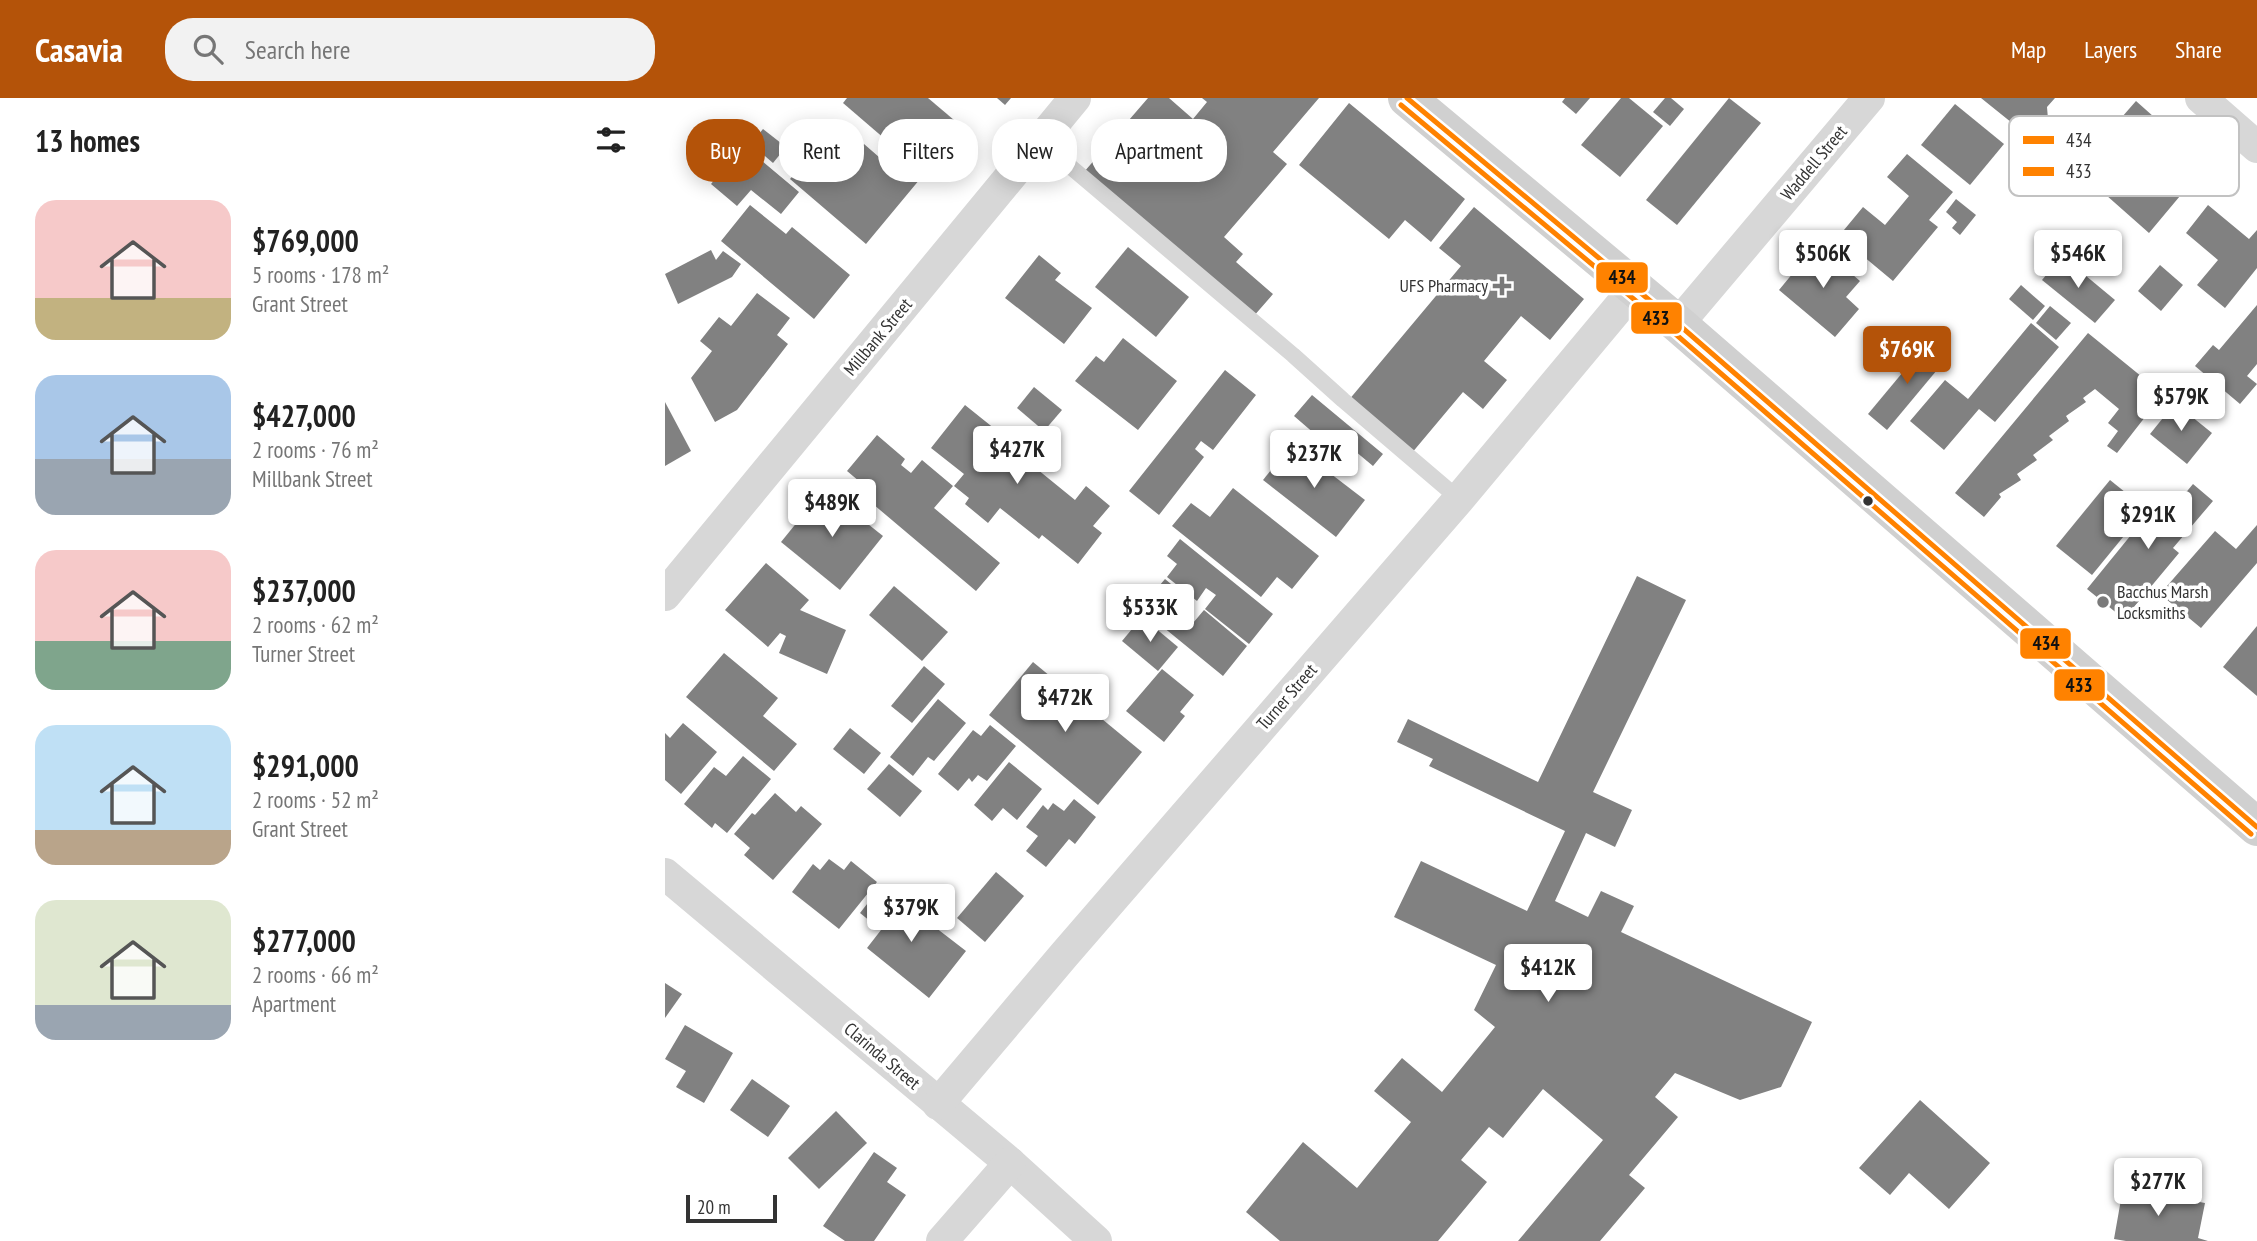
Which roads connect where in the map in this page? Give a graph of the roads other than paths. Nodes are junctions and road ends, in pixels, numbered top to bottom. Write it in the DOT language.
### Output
graph roads {
  1 [pos="1075,98"];
  2 [pos="1407,98"];
  3 [pos="1869,98"];
  4 [pos="2201,98"];
  5 [pos="2222,116"];
  6 [pos="1058,119"];
  7 [pos="2239,131"];
  8 [pos="2257,147"];
  9 [pos="1077,172"];
  10 [pos="1006,182"];
  11 [pos="1635,288"];
  12 [pos="1678,324"];
  13 [pos="1458,499"];
  14 [pos="670,585"];
  15 [pos="2257,827"];
  16 [pos="665,874"];
  17 [pos="938,1104"];
  18 [pos="1010,1163"];
  19 [pos="942,1241"];
  20 [pos="1096,1241"];
  1 -- 6 [label="street, Millbank Street"];
  2 -- 11 [label="main road"];
  3 -- 12 [label="street, Waddell Street"];
  4 -- 5 [label="street"];
  7 -- 8 [label="street"];
  9 -- 13 [label="lane"];
  10 -- 14 [label="street, Millbank Street"];
  11 -- 12 [label="main road"];
  11 -- 13 [label="street, Turner Street"];
  12 -- 15 [label="main road"];
  13 -- 17 [label="street, Turner Street"];
  16 -- 17 [label="street, Clarinda Street"];
  17 -- 18 [label="street, Clarinda Street"];
  18 -- 19 [label="street"];
  18 -- 20 [label="street, Clarinda Street"];
}
